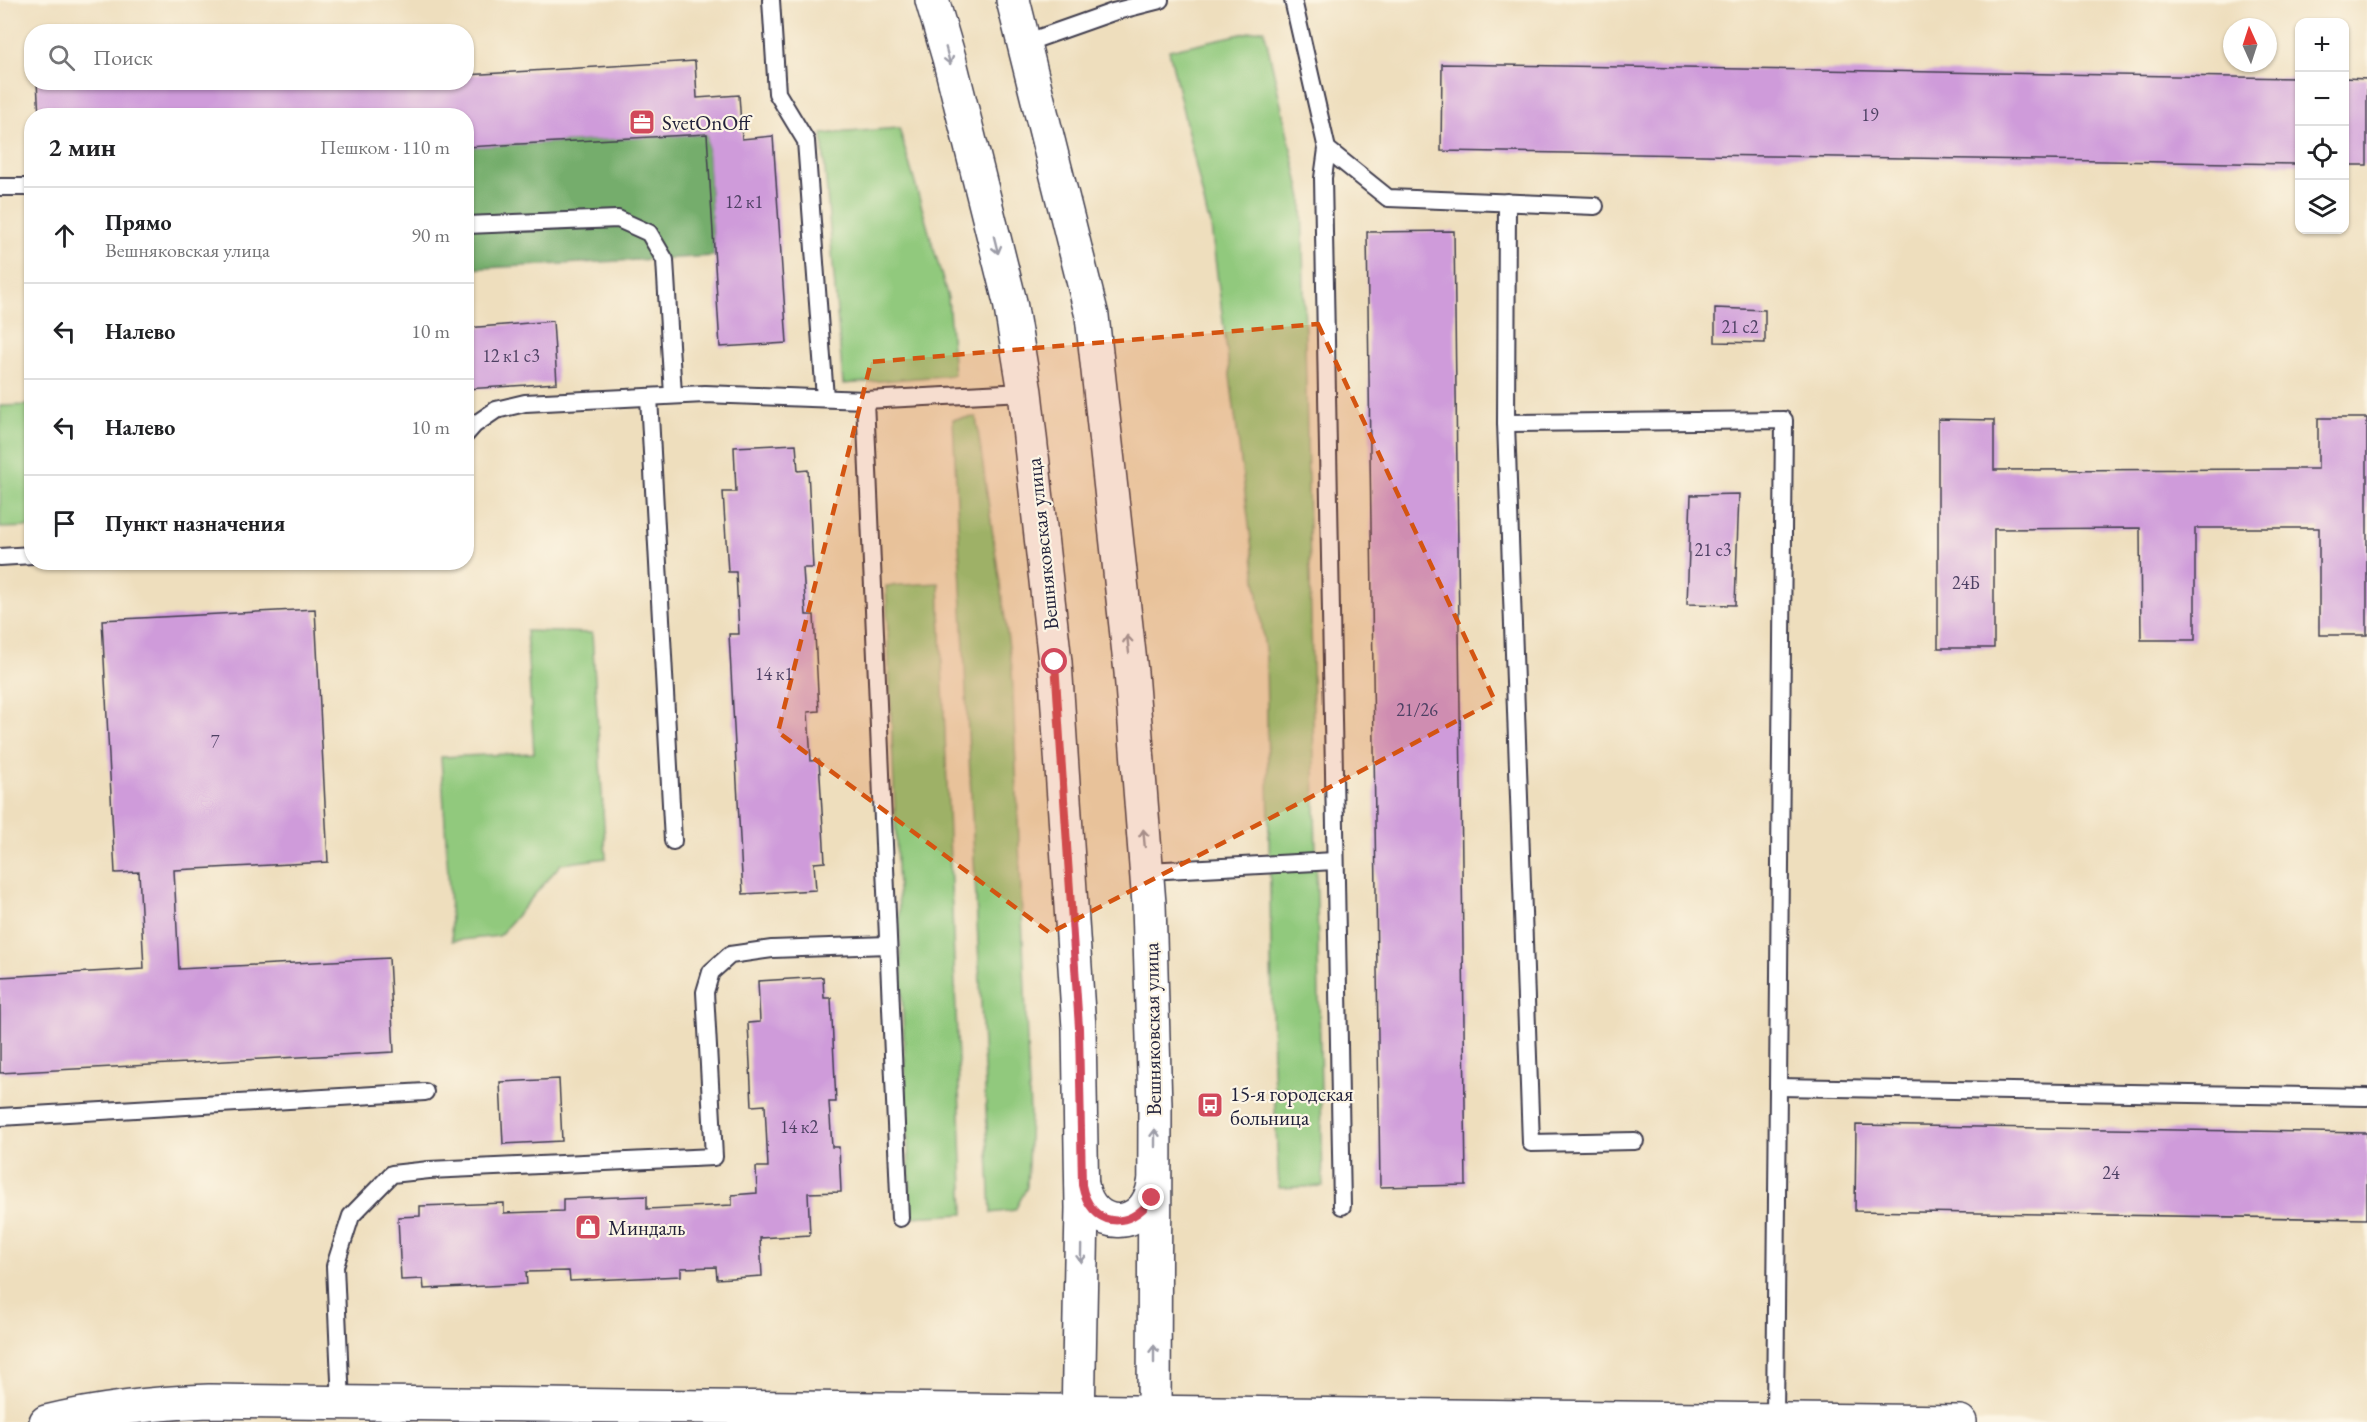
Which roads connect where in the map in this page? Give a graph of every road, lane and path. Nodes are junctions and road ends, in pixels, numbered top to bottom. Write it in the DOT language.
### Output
graph roads {
  1 [pos="771,0"];
  2 [pos="932,0"];
  3 [pos="1013,0"];
  4 [pos="1160,0"];
  5 [pos="1293,0"];
  6 [pos="1025,43"];
  7 [pos="1327,149"];
  8 [pos="0,187"];
  9 [pos="24,187"];
  10 [pos="1507,202"];
  11 [pos="1595,206"];
  12 [pos="474,225"];
  13 [pos="1025,392"];
  14 [pos="673,395"];
  15 [pos="649,397"];
  16 [pos="825,398"];
  17 [pos="865,400"];
  18 [pos="1506,423"];
  19 [pos="474,425"];
  20 [pos="24,556"];
  21 [pos="0,557"];
  22 [pos="673,841"];
  23 [pos="1335,861"];
  24 [pos="1147,871"];
  25 [pos="888,945"];
  26 [pos="1778,1087"];
  27 [pos="425,1092"];
  28 [pos="2367,1097"];
  29 [pos="0,1117"];
  30 [pos="1635,1141"];
  31 [pos="1154,1184"];
  32 [pos="1082,1185"];
  33 [pos="1342,1206"];
  34 [pos="900,1218"];
  35 [pos="342,1403"];
  36 [pos="388,1412"];
  37 [pos="1078,1417"];
  38 [pos="1154,1417"];
  39 [pos="1547,1419"];
  40 [pos="1775,1420"];
  41 [pos="46,1422"];
  42 [pos="1960,1422"];
  1 -- 16 [label="lane"];
  2 -- 13 [label="main road, Вешняковская улица, one-way"];
  3 -- 6 [label="main road, Вешняковская улица"];
  4 -- 6 [label="lane"];
  5 -- 7 [label="lane"];
  24 -- 6 [label="main road, Вешняковская улица, one-way"];
  7 -- 10 [label="lane"];
  7 -- 23 [label="lane"];
  8 -- 9 [label="lane"];
  10 -- 11 [label="lane"];
  10 -- 18 [label="lane"];
  12 -- 14 [label="lane"];
  13 -- 17 [label="lane"];
  13 -- 32 [label="main road, Вешняковская улица"];
  14 -- 15 [label="lane"];
  14 -- 16 [label="lane"];
  15 -- 19 [label="lane"];
  15 -- 22 [label="lane"];
  16 -- 17 [label="lane"];
  17 -- 25 [label="lane"];
  18 -- 26 [label="lane"];
  18 -- 30 [label="lane"];
  20 -- 21 [label="lane"];
  23 -- 24 [label="lane"];
  23 -- 33 [label="lane"];
  31 -- 24 [label="main road, Вешняковская улица, one-way"];
  25 -- 34 [label="lane"];
  25 -- 35 [label="lane"];
  26 -- 28 [label="lane"];
  26 -- 40 [label="lane"];
  27 -- 29 [label="lane"];
  31 -- 32 [label="main road"];
  38 -- 31 [label="main road, Вешняковская улица, one-way"];
  32 -- 37 [label="main road, Вешняковская улица, one-way"];
  35 -- 36 [label="main road"];
  35 -- 41 [label="main road"];
  36 -- 37 [label="main road"];
  37 -- 38 [label="main road"];
  38 -- 39 [label="main road"];
  39 -- 40 [label="main road"];
  40 -- 42 [label="main road"];
}
